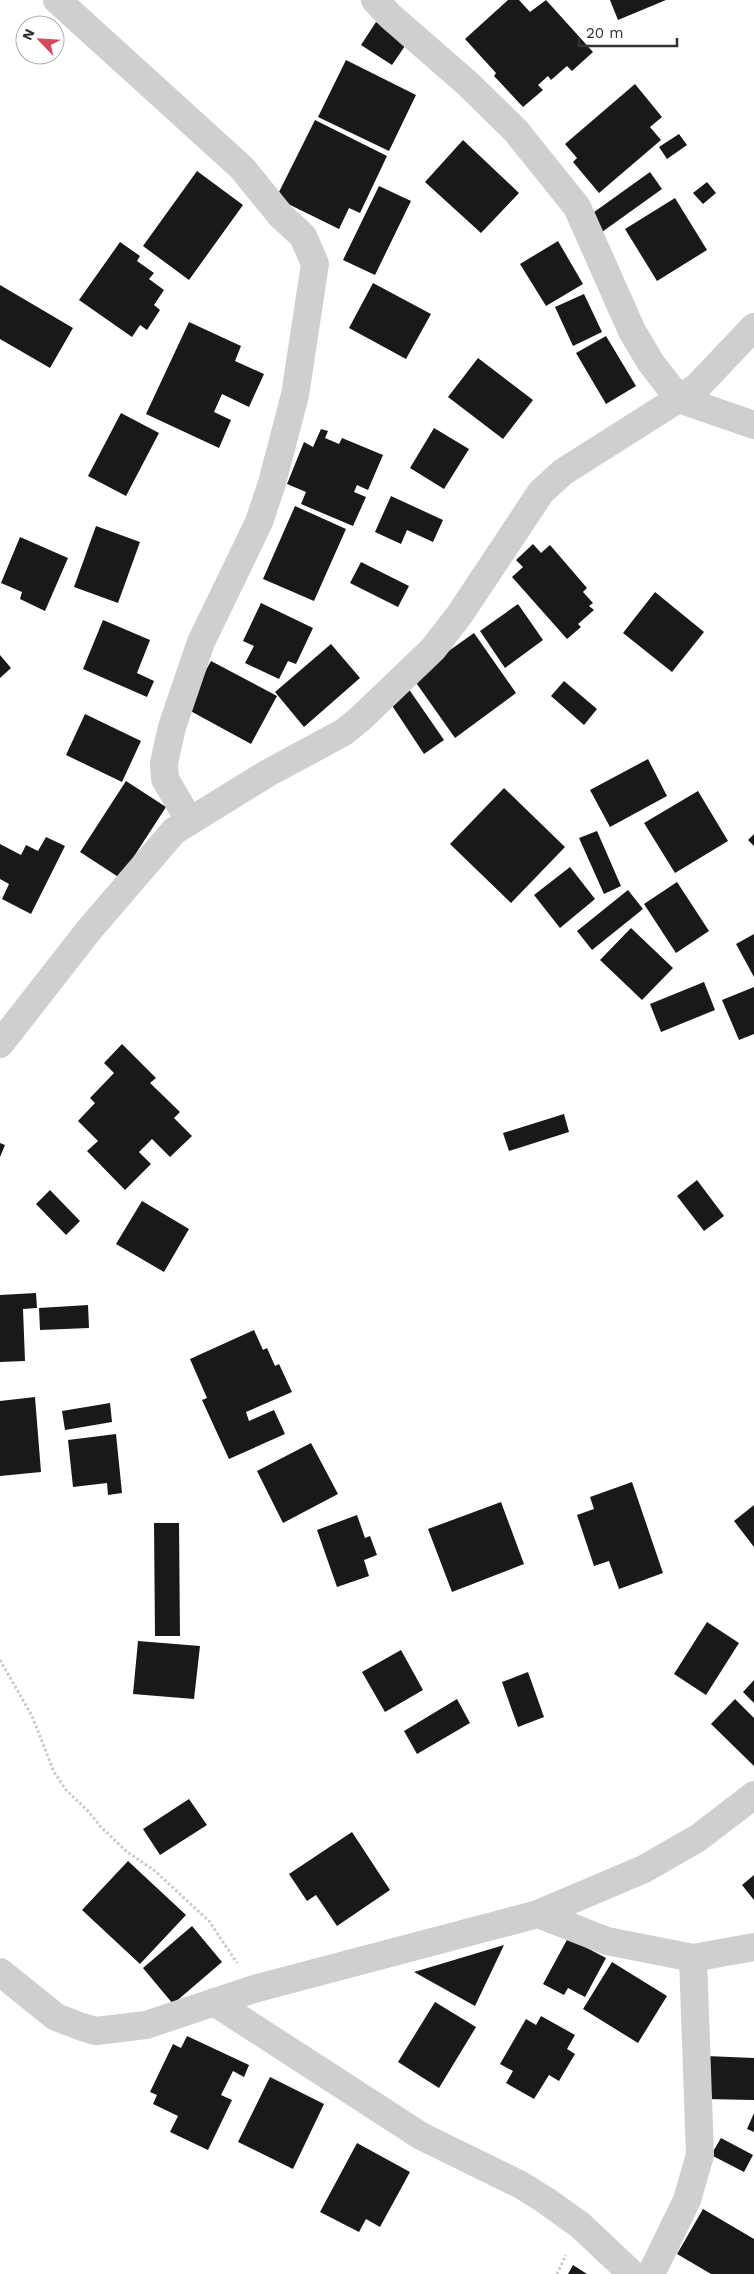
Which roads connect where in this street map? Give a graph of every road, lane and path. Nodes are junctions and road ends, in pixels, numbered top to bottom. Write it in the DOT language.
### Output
graph roads {
  1 [pos="56,0"];
  2 [pos="375,0"];
  3 [pos="754,326"];
  4 [pos="680,398"];
  5 [pos="754,424"];
  6 [pos="189,820"];
  7 [pos="0,1044"];
  8 [pos="0,1660"];
  9 [pos="754,1795"];
  10 [pos="538,1914"];
  11 [pos="754,1948"];
  12 [pos="693,1958"];
  13 [pos="0,1972"];
  14 [pos="254,1989"];
  15 [pos="214,2002"];
  16 [pos="632,2274"];
  17 [pos="651,2274"];
  1 -- 6 [label="street"];
  2 -- 4 [label="street"];
  3 -- 4 [label="street"];
  4 -- 5 [label="street"];
  4 -- 6 [label="street"];
  6 -- 7 [label="street"];
  8 -- 14 [label="path"];
  9 -- 10 [label="street"];
  10 -- 12 [label="street"];
  10 -- 14 [label="street"];
  11 -- 12 [label="street"];
  12 -- 17 [label="street"];
  13 -- 15 [label="street"];
  14 -- 15 [label="street"];
  15 -- 16 [label="street"];
}
